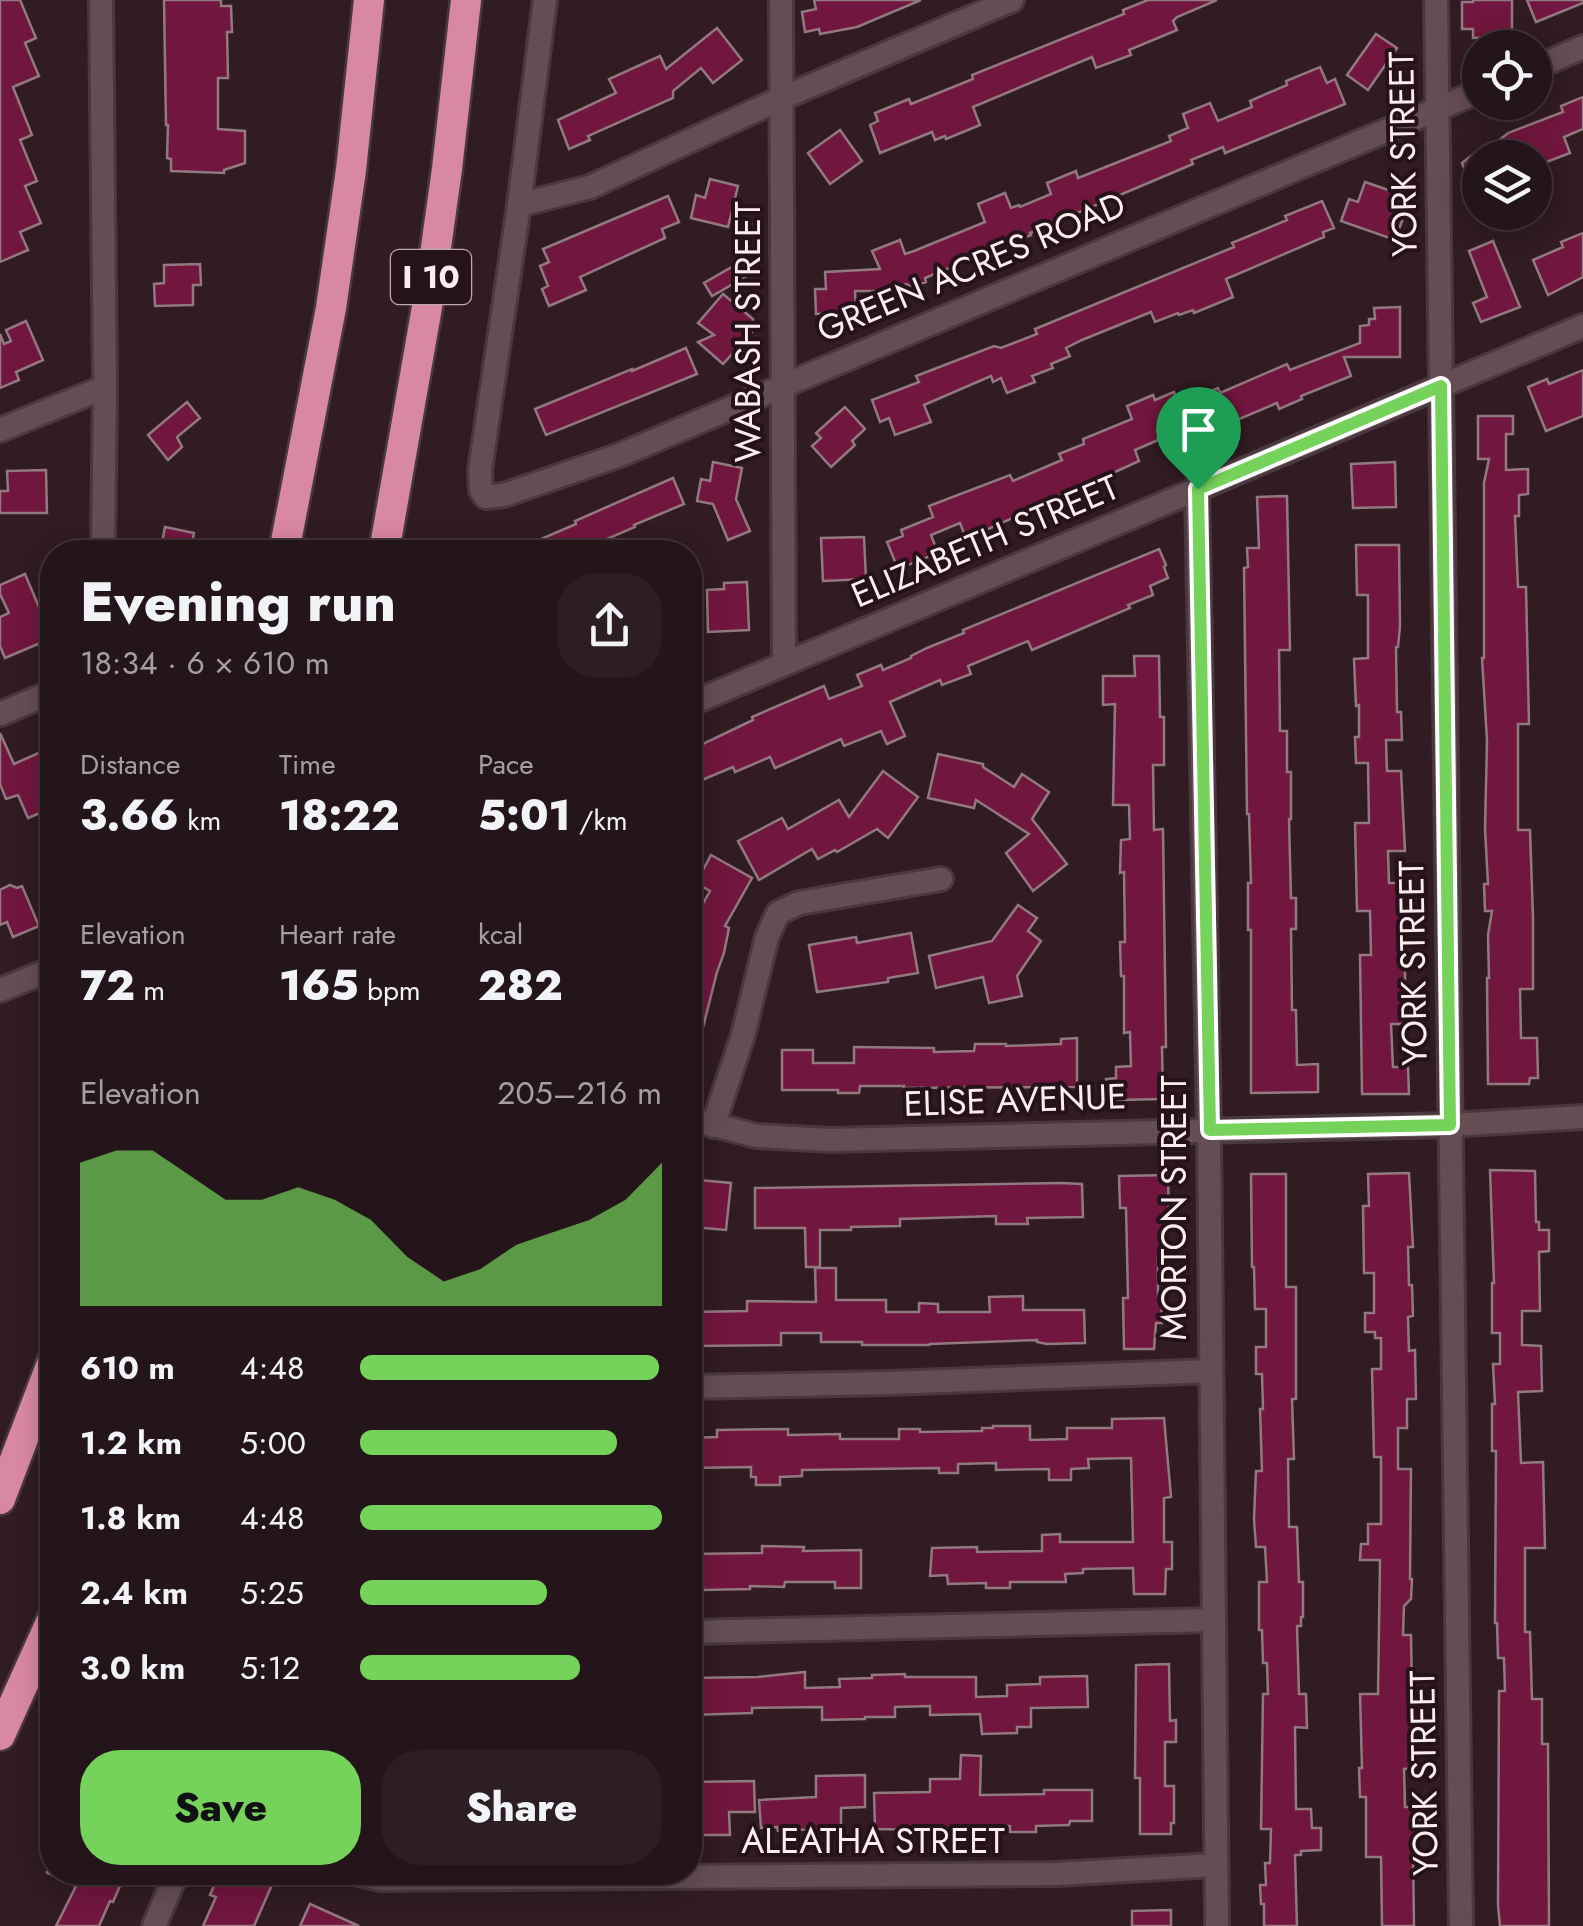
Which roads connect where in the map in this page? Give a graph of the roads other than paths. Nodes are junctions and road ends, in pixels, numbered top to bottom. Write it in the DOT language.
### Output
graph roads {
  1 [pos="101,0"];
  2 [pos="370,0"];
  3 [pos="466,0"];
  4 [pos="545,0"];
  5 [pos="781,0"];
  6 [pos="1012,0"];
  7 [pos="1436,0"];
  8 [pos="1583,47"];
  9 [pos="1552,61"];
  10 [pos="782,98"];
  11 [pos="1462,99"];
  12 [pos="1437,109"];
  13 [pos="519,205"];
  14 [pos="1583,326"];
  15 [pos="784,384"];
  16 [pos="1441,386"];
  17 [pos="105,387"];
  18 [pos="0,430"];
  19 [pos="1198,489"];
  20 [pos="103,540"];
  21 [pos="286,540"];
  22 [pos="386,540"];
  23 [pos="784,663"];
  24 [pos="40,697"];
  25 [pos="702,699"];
  26 [pos="0,714"];
  27 [pos="940,879"];
  28 [pos="40,974"];
  29 [pos="0,990"];
  30 [pos="1583,1118"];
  31 [pos="702,1123"];
  32 [pos="1450,1125"];
  33 [pos="713,1126"];
  34 [pos="1210,1130"];
  35 [pos="1211,1371"];
  36 [pos="702,1386"];
  37 [pos="40,1394"];
  38 [pos="0,1499"];
  39 [pos="1213,1620"];
  40 [pos="702,1632"];
  41 [pos="40,1647"];
  42 [pos="0,1735"];
  43 [pos="1216,1865"];
  44 [pos="702,1877"];
  45 [pos="172,1885"];
  46 [pos="154,1926"];
  47 [pos="1217,1926"];
  48 [pos="1461,1926"];
  1 -- 17 [label="street"];
  2 -- 21 [label="highway, I 10"];
  3 -- 22 [label="highway, I 10"];
  4 -- 13 [label="street"];
  5 -- 10 [label="street, WABASH STREET"];
  6 -- 10 [label="street"];
  7 -- 12 [label="street, YORK STREET"];
  8 -- 9 [label="street"];
  10 -- 13 [label="street"];
  10 -- 15 [label="street, WABASH STREET"];
  11 -- 12 [label="street, GREEN ACRES ROAD"];
  12 -- 15 [label="street, GREEN ACRES ROAD"];
  12 -- 16 [label="street, YORK STREET"];
  13 -- 15 [label="street, GREEN ACRES ROAD"];
  14 -- 16 [label="street, ELIZABETH STREET"];
  15 -- 23 [label="street, WABASH STREET"];
  16 -- 19 [label="street, ELIZABETH STREET"];
  16 -- 32 [label="street, YORK STREET"];
  17 -- 18 [label="street"];
  17 -- 20 [label="street"];
  19 -- 23 [label="street, ELIZABETH STREET"];
  19 -- 34 [label="street, MORTON STREET"];
  23 -- 25 [label="street, ELIZABETH STREET"];
  24 -- 26 [label="street"];
  27 -- 33 [label="street"];
  28 -- 29 [label="street"];
  30 -- 32 [label="street, ELISE AVENUE"];
  31 -- 33 [label="street, ELISE AVENUE"];
  32 -- 34 [label="street, ELISE AVENUE"];
  32 -- 48 [label="street, YORK STREET"];
  33 -- 34 [label="street, ELISE AVENUE"];
  34 -- 35 [label="street, MORTON STREET"];
  35 -- 36 [label="street"];
  35 -- 39 [label="street, MORTON STREET"];
  37 -- 38 [label="highway"];
  39 -- 40 [label="street"];
  39 -- 43 [label="street, MORTON STREET"];
  41 -- 42 [label="highway"];
  43 -- 44 [label="street, ALEATHA STREET"];
  43 -- 47 [label="street, MORTON STREET"];
  45 -- 46 [label="street"];
}
